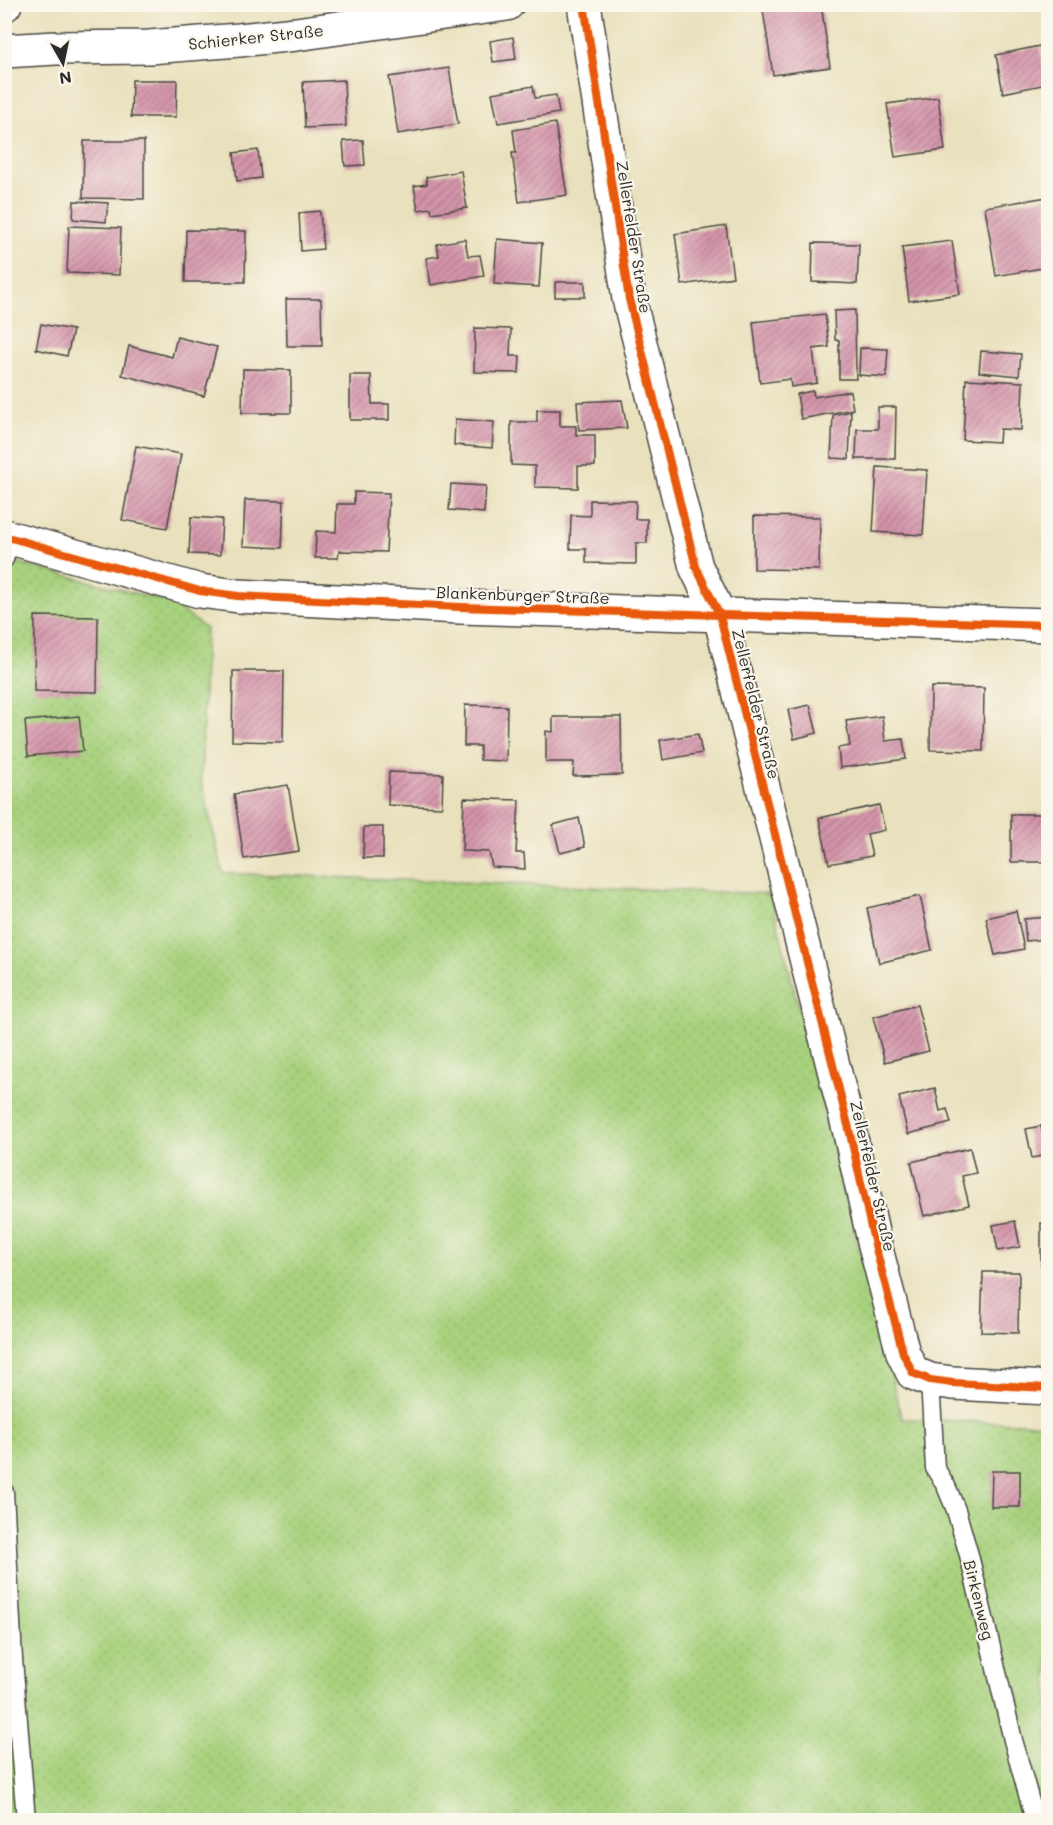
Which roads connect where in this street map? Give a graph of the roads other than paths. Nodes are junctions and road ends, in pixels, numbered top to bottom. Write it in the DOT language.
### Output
graph roads {
  1 [pos="507,4"];
  2 [pos="584,4"];
  3 [pos="4,51"];
  4 [pos="7,544"];
  5 [pos="720,616"];
  6 [pos="1048,625"];
  7 [pos="922,1376"];
  8 [pos="1048,1388"];
  9 [pos="4,1492"];
  10 [pos="26,1821"];
  11 [pos="1035,1821"];
  1 -- 3 [label="street, Schierker Straße"];
  2 -- 5 [label="street, Zellerfelder Straße"];
  4 -- 5 [label="street, Blankenburger Straße"];
  5 -- 6 [label="street, Blankenburger Straße"];
  5 -- 7 [label="street, Zellerfelder Straße"];
  7 -- 8 [label="street"];
  7 -- 11 [label="lane, Birkenweg"];
  9 -- 10 [label="lane"];
}
